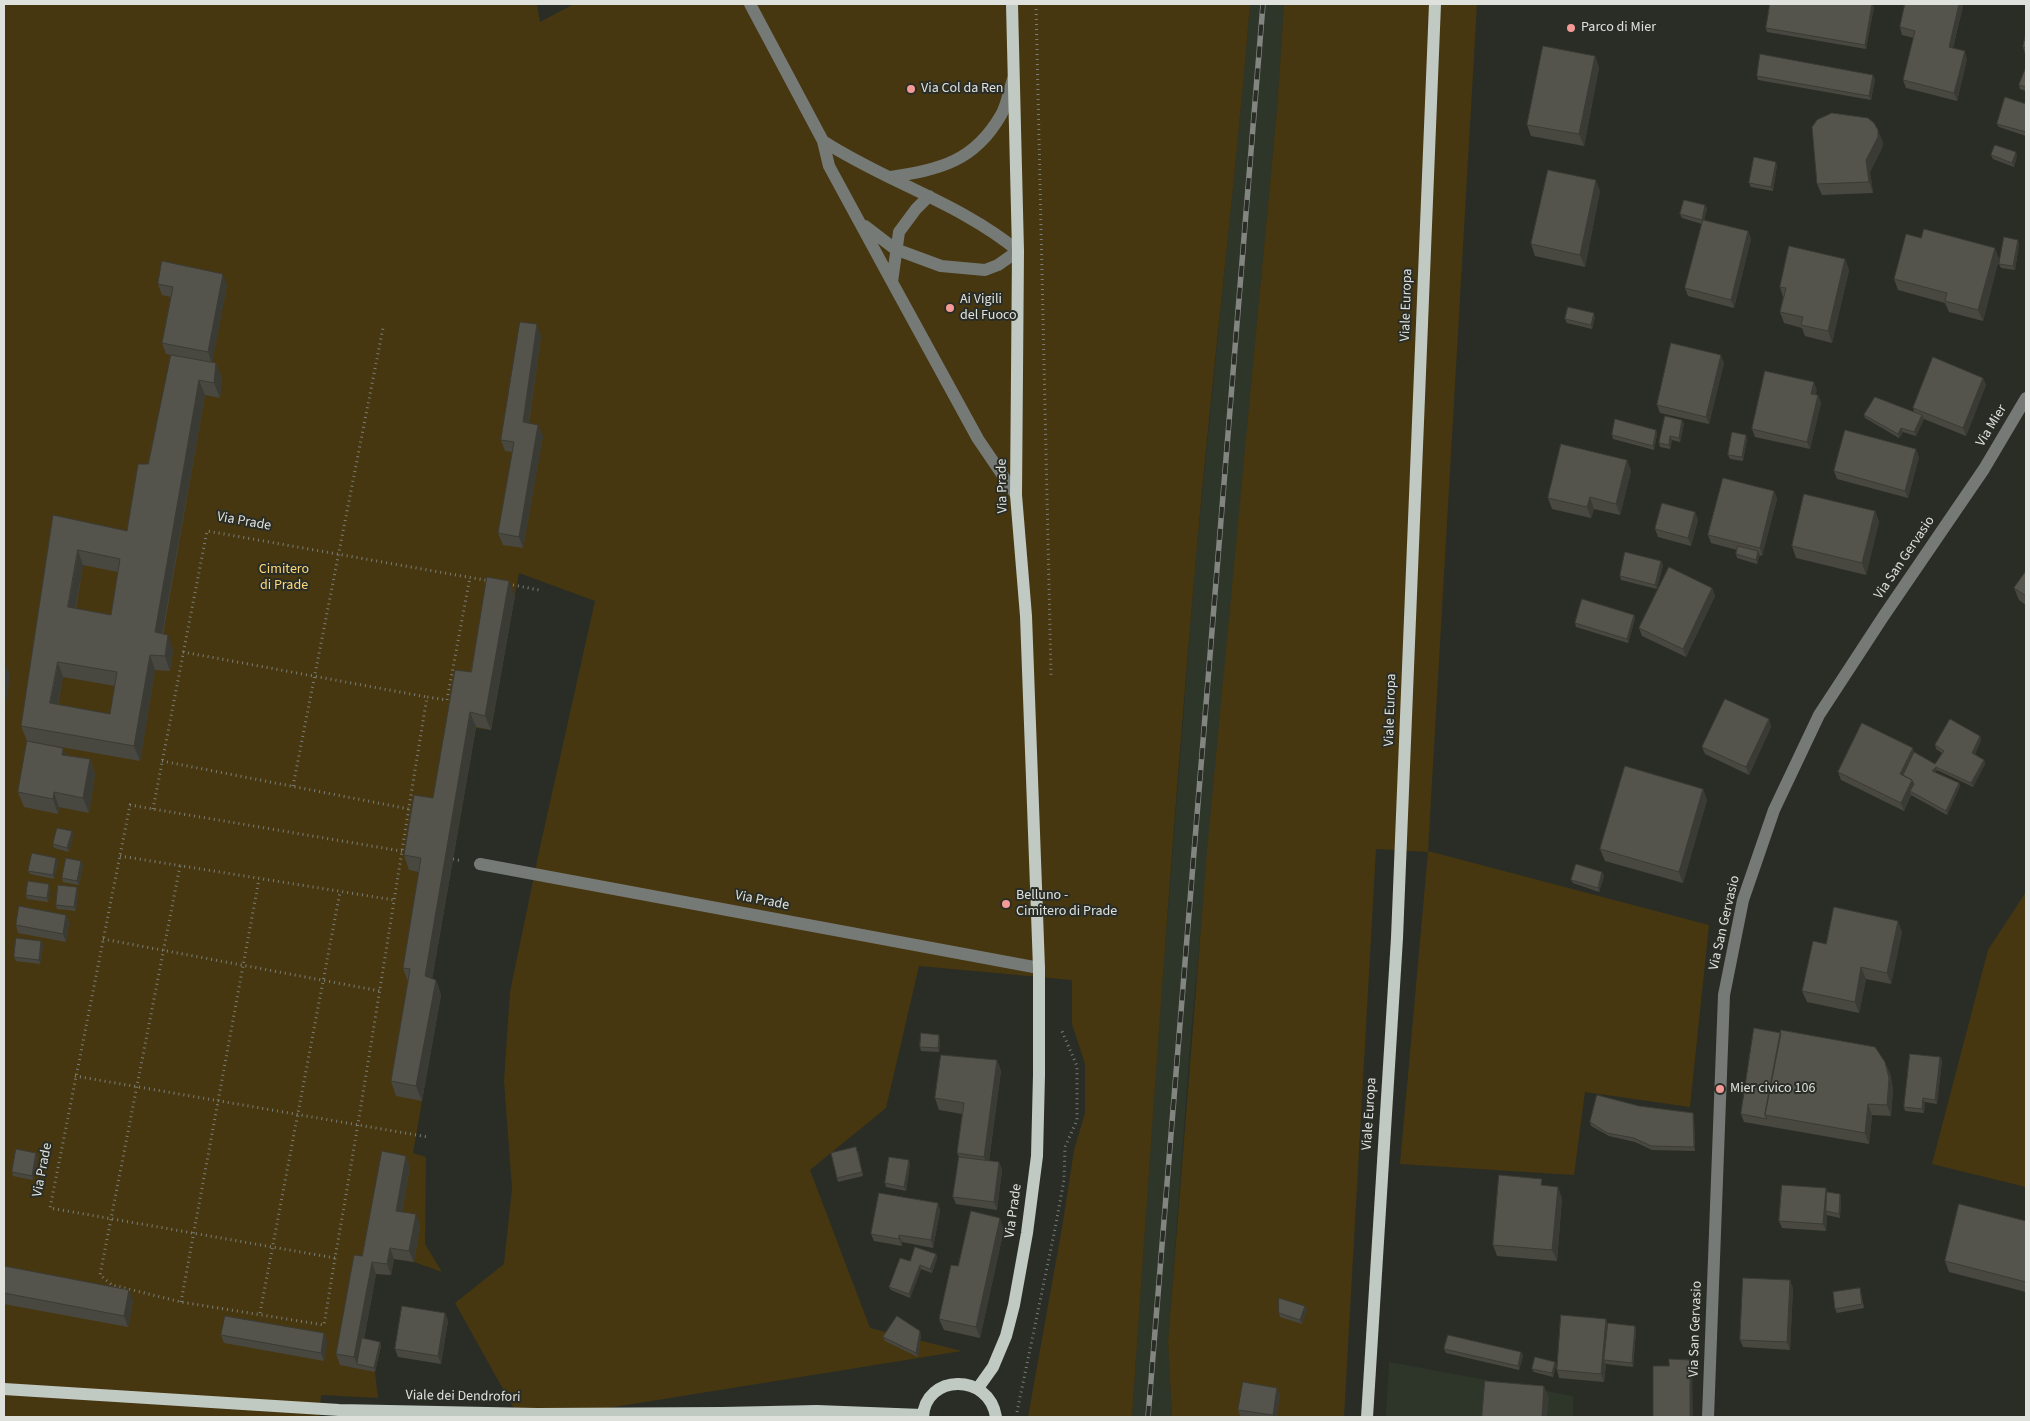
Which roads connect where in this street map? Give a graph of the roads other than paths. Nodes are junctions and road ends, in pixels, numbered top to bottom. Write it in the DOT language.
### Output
graph roads {
  1 [pos="750,4"];
  2 [pos="1012,4"];
  3 [pos="1435,4"];
  4 [pos="1013,78"];
  5 [pos="823,141"];
  6 [pos="891,177"];
  7 [pos="929,196"];
  8 [pos="862,223"];
  9 [pos="895,249"];
  10 [pos="1018,252"];
  11 [pos="892,282"];
  12 [pos="2026,398"];
  13 [pos="1984,469"];
  14 [pos="1016,495"];
  15 [pos="480,864"];
  16 [pos="1039,968"];
  17 [pos="978,1388"];
  18 [pos="4,1389"];
  19 [pos="537,1415"];
  20 [pos="922,1416"];
  21 [pos="996,1417"];
  22 [pos="1367,1417"];
  23 [pos="1708,1417"];
  1 -- 5 [label="street"];
  2 -- 4 [label="main road, Via Prade"];
  3 -- 22 [label="main road, Viale Europa"];
  4 -- 6 [label="street"];
  4 -- 10 [label="main road, Via Prade"];
  5 -- 6 [label="street"];
  5 -- 8 [label="street"];
  6 -- 7 [label="street"];
  7 -- 9 [label="street"];
  7 -- 10 [label="street"];
  8 -- 9 [label="street"];
  8 -- 11 [label="street"];
  9 -- 10 [label="street"];
  9 -- 11 [label="street"];
  10 -- 14 [label="main road, Via Prade"];
  11 -- 14 [label="street"];
  12 -- 13 [label="street, Via Mier"];
  13 -- 23 [label="street, Via San Gervasio"];
  14 -- 16 [label="main road, Via Prade"];
  15 -- 16 [label="street, Via Prade"];
  16 -- 17 [label="main road, Via Prade"];
  17 -- 20 [label="main road"];
  17 -- 21 [label="main road"];
  18 -- 19 [label="main road, Viale dei Dendrofori"];
  19 -- 20 [label="main road, Viale dei Dendrofori"];
}
